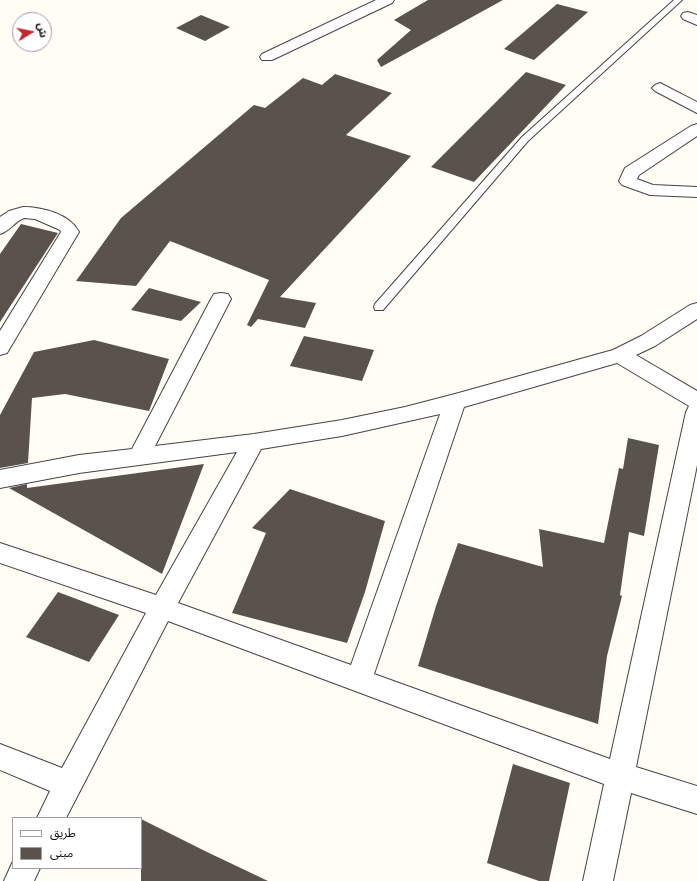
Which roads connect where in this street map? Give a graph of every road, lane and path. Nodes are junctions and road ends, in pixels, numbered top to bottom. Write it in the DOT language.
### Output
graph roads {
  1 [pos="387,0"];
  2 [pos="678,0"];
  3 [pos="267,57"];
  4 [pos="660,88"];
  5 [pos="697,108"];
  6 [pos="697,129"];
  7 [pos="697,192"];
  8 [pos="0,228"];
  9 [pos="221,299"];
  10 [pos="379,307"];
  11 [pos="697,310"];
  12 [pos="0,348"];
  13 [pos="620,355"];
  14 [pos="697,401"];
  15 [pos="455,402"];
  16 [pos="697,412"];
  17 [pos="254,442"];
  18 [pos="139,456"];
  19 [pos="0,479"];
  20 [pos="0,552"];
  21 [pos="162,608"];
  22 [pos="359,680"];
  23 [pos="0,757"];
  24 [pos="620,776"];
  25 [pos="68,784"];
  26 [pos="697,800"];
  27 [pos="52,817"];
  28 [pos="25,869"];
  29 [pos="19,881"];
  30 [pos="598,881"];
  1 -- 3 [label="street"];
  2 -- 10 [label="lane"];
  4 -- 5 [label="street"];
  6 -- 7 [label="street"];
  8 -- 12 [label="street"];
  9 -- 18 [label="street"];
  11 -- 13 [label="street"];
  13 -- 14 [label="street"];
  13 -- 15 [label="street"];
  15 -- 17 [label="street"];
  15 -- 22 [label="street"];
  16 -- 24 [label="street"];
  17 -- 18 [label="street"];
  17 -- 21 [label="street"];
  18 -- 19 [label="street"];
  20 -- 21 [label="street"];
  21 -- 22 [label="street"];
  21 -- 25 [label="street"];
  22 -- 24 [label="street"];
  23 -- 25 [label="street"];
  24 -- 26 [label="street"];
  24 -- 30 [label="street"];
  25 -- 27 [label="street"];
  28 -- 29 [label="street"];
}
